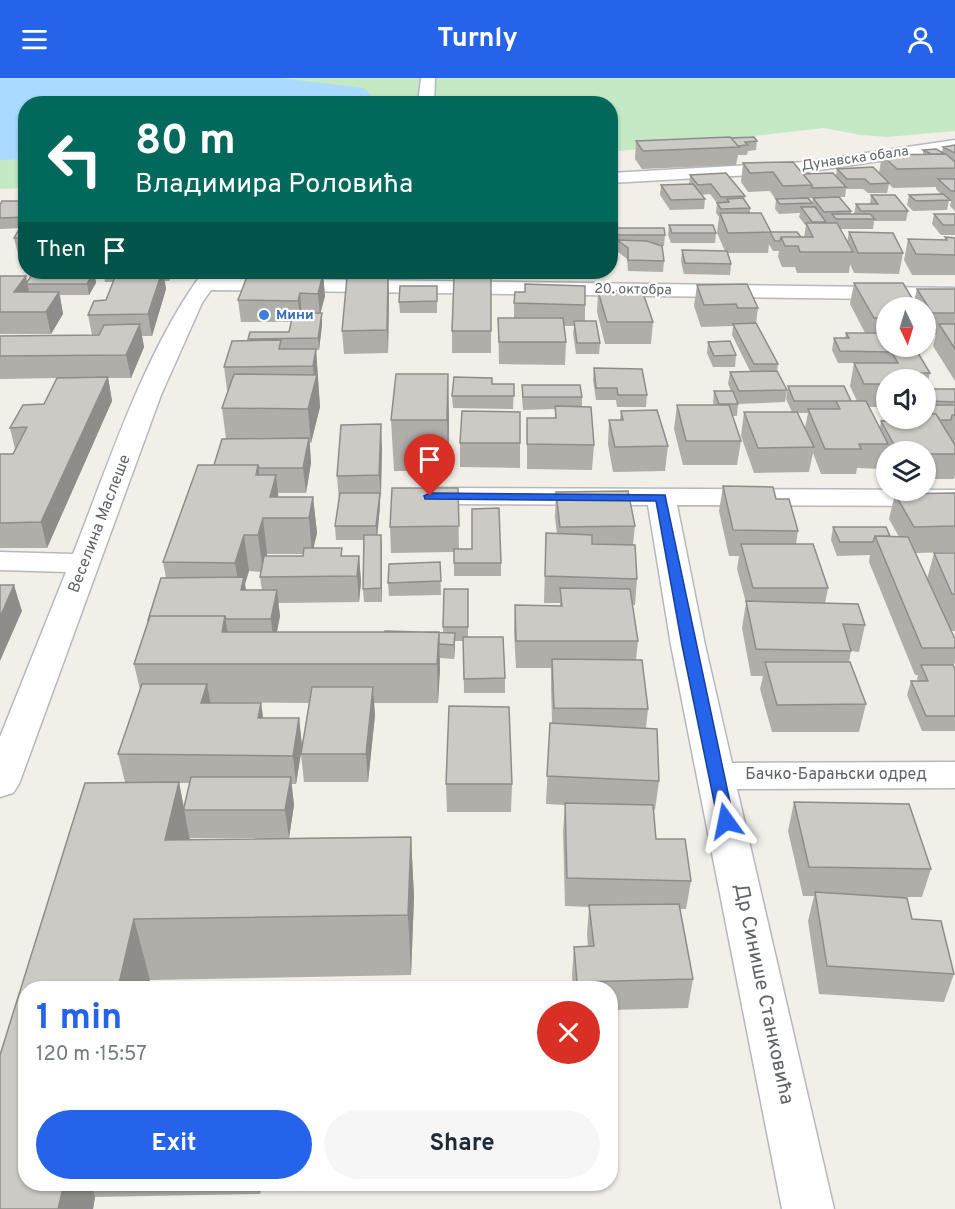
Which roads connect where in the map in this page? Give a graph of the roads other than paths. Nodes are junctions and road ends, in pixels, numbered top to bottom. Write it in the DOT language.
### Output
graph roads {
  1 [pos="428,78"];
  2 [pos="427,96"];
  3 [pos="955,145"];
  4 [pos="618,178"];
  5 [pos="207,279"];
  6 [pos="255,279"];
  7 [pos="955,294"];
  8 [pos="430,496"];
  9 [pos="661,497"];
  10 [pos="955,498"];
  11 [pos="0,561"];
  12 [pos="84,564"];
  13 [pos="955,775"];
  14 [pos="716,776"];
  15 [pos="0,784"];
  16 [pos="808,1209"];
  1 -- 2 [label="street"];
  3 -- 4 [label="street, Дунавска обала"];
  5 -- 12 [label="street, Веселина Маслеше"];
  6 -- 7 [label="street, 20. октобра"];
  8 -- 9 [label="street"];
  9 -- 10 [label="street"];
  9 -- 14 [label="street, Др Синише Станковића"];
  11 -- 12 [label="street"];
  12 -- 15 [label="street, Веселина Маслеше"];
  13 -- 14 [label="street, Бачко-Барањски одред"];
  14 -- 16 [label="street, Др Синише Станковића"];
}
